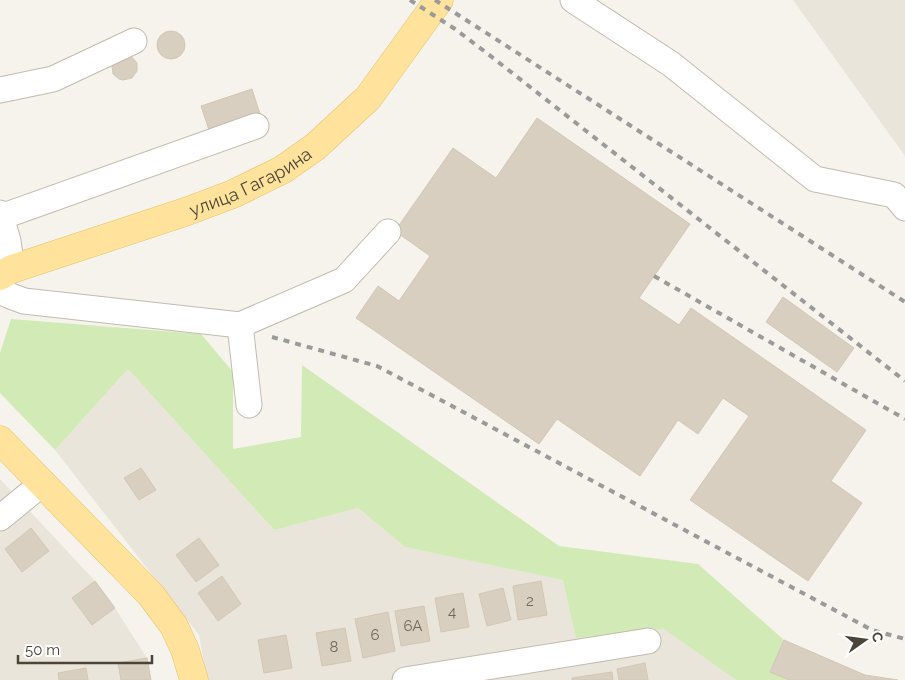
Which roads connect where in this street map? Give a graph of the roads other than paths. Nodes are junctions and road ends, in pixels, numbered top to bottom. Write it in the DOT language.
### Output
graph roads {
  1 [pos="439,0"];
  2 [pos="573,0"];
  3 [pos="134,41"];
  4 [pos="0,90"];
  5 [pos="256,126"];
  6 [pos="905,208"];
  7 [pos="1,215"];
  8 [pos="388,232"];
  9 [pos="4,279"];
  10 [pos="240,325"];
  11 [pos="249,406"];
  12 [pos="0,440"];
  13 [pos="43,483"];
  14 [pos="0,518"];
  15 [pos="648,641"];
  16 [pos="194,680"];
  17 [pos="405,680"];
  1 -- 9 [label="main road, улица Гагарина"];
  2 -- 6 [label="street"];
  3 -- 4 [label="street"];
  5 -- 7 [label="street"];
  7 -- 9 [label="street"];
  8 -- 10 [label="street"];
  9 -- 10 [label="street"];
  10 -- 11 [label="street"];
  12 -- 13 [label="main road"];
  13 -- 14 [label="street"];
  13 -- 16 [label="main road"];
  15 -- 17 [label="street"];
}
